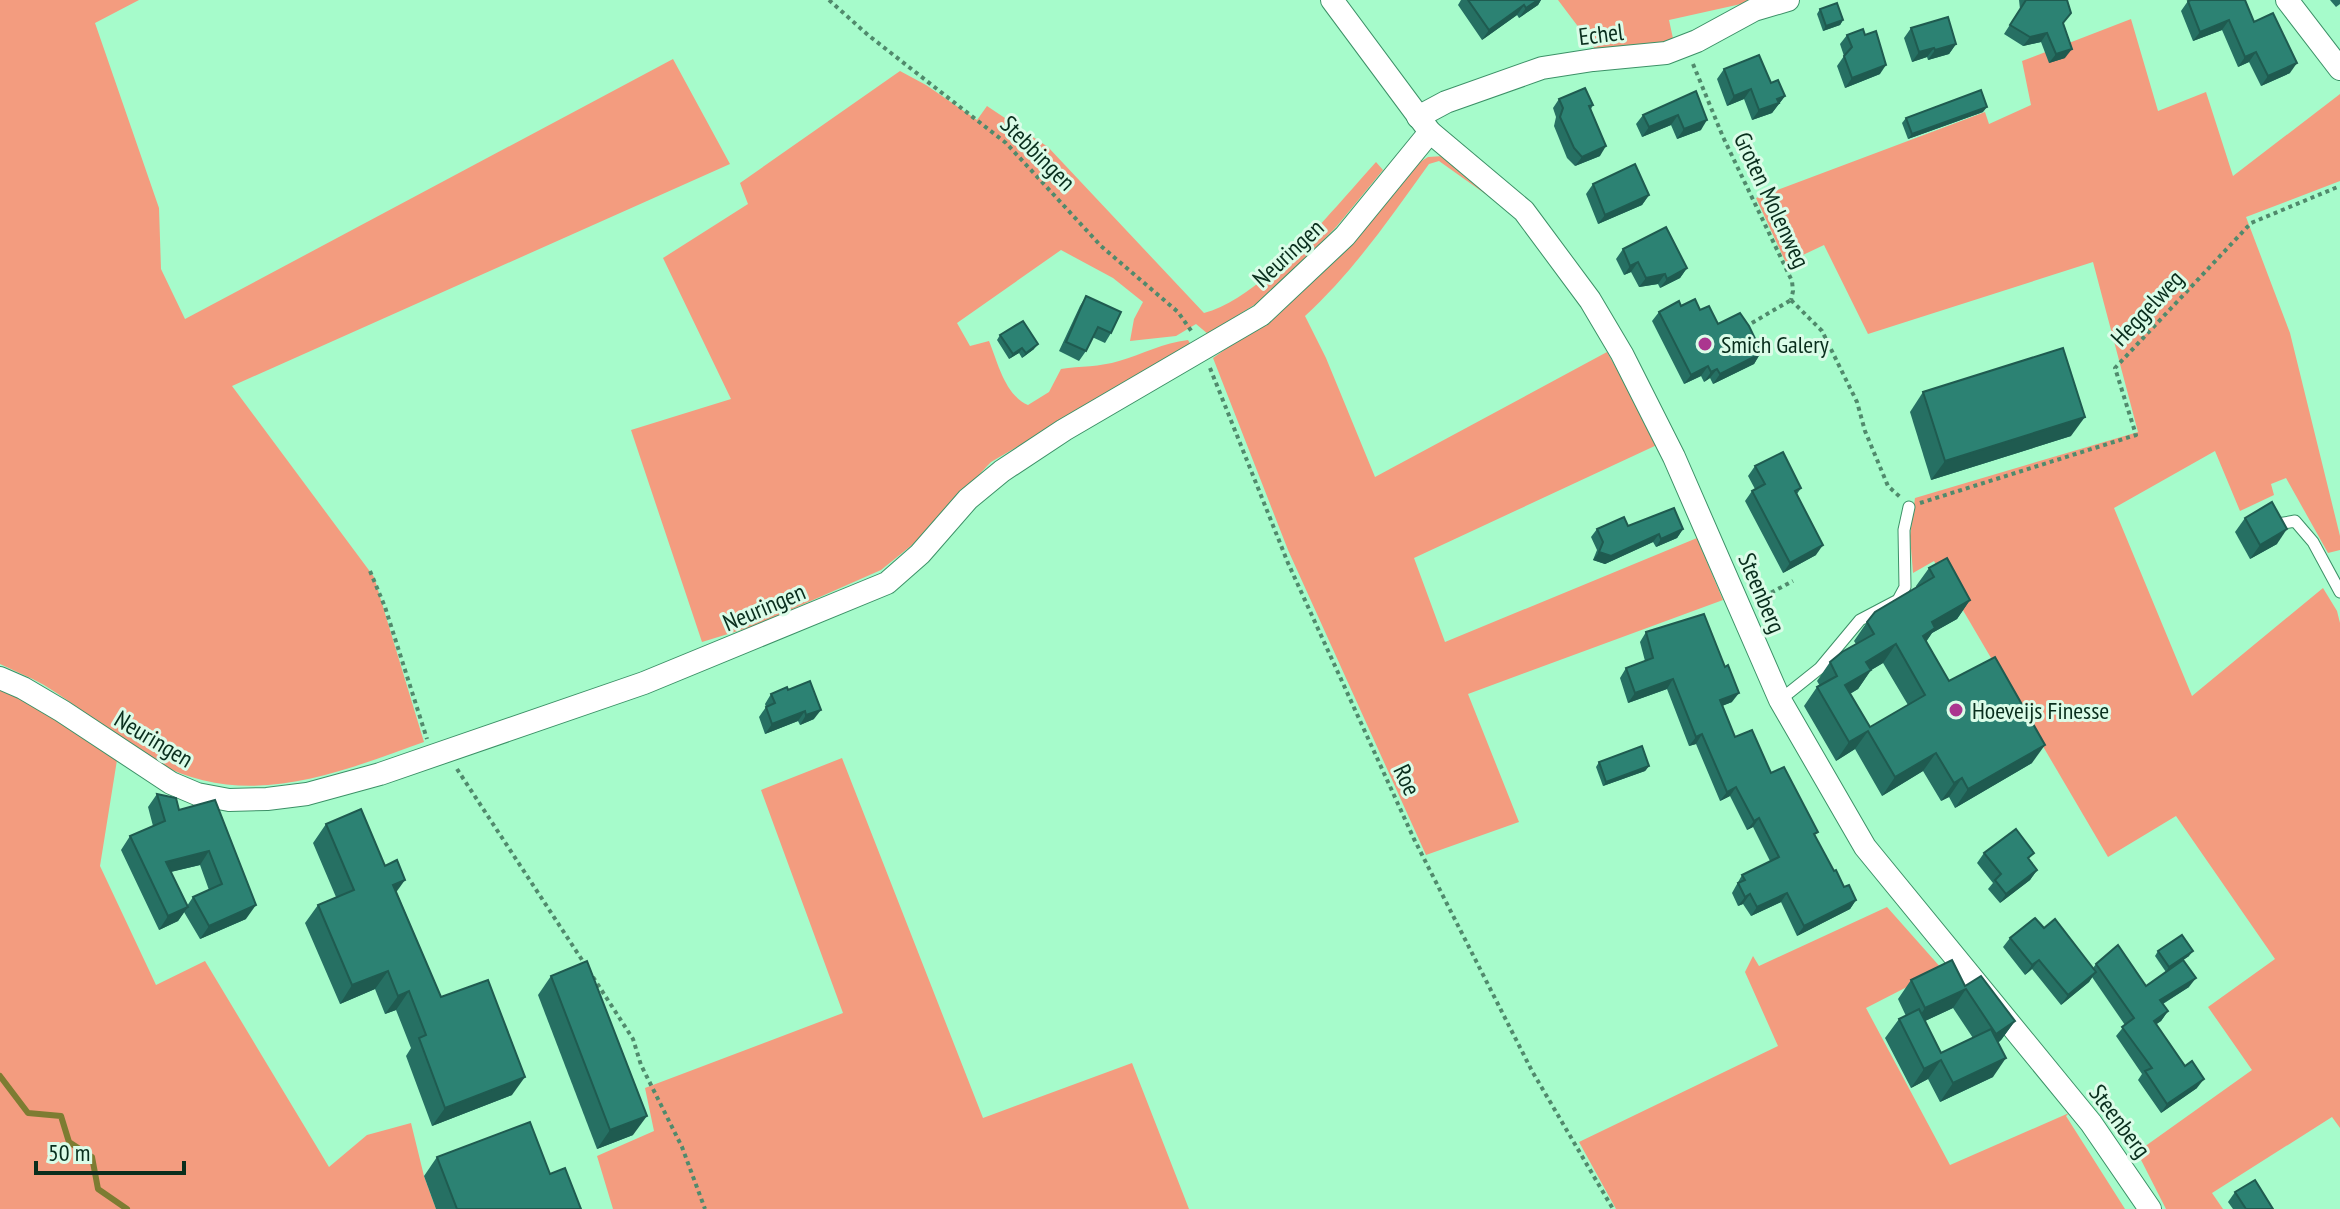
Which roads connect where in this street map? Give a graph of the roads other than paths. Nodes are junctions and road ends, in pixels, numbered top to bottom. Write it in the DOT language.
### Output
graph roads {
  1 [pos="1332,0"];
  2 [pos="1788,0"];
  3 [pos="2287,0"];
  4 [pos="2340,69"];
  5 [pos="1424,124"];
  6 [pos="1909,507"];
  7 [pos="2278,524"];
  8 [pos="2340,592"];
  9 [pos="0,678"];
  10 [pos="1780,700"];
  11 [pos="2150,1209"];
  1 -- 5 [label="street, Steenberg"];
  2 -- 5 [label="street, Echel"];
  3 -- 4 [label="street"];
  5 -- 9 [label="street, Neuringen"];
  5 -- 10 [label="street, Steenberg"];
  6 -- 10 [label="lane"];
  7 -- 8 [label="lane"];
  10 -- 11 [label="street, Steenberg"];
}
